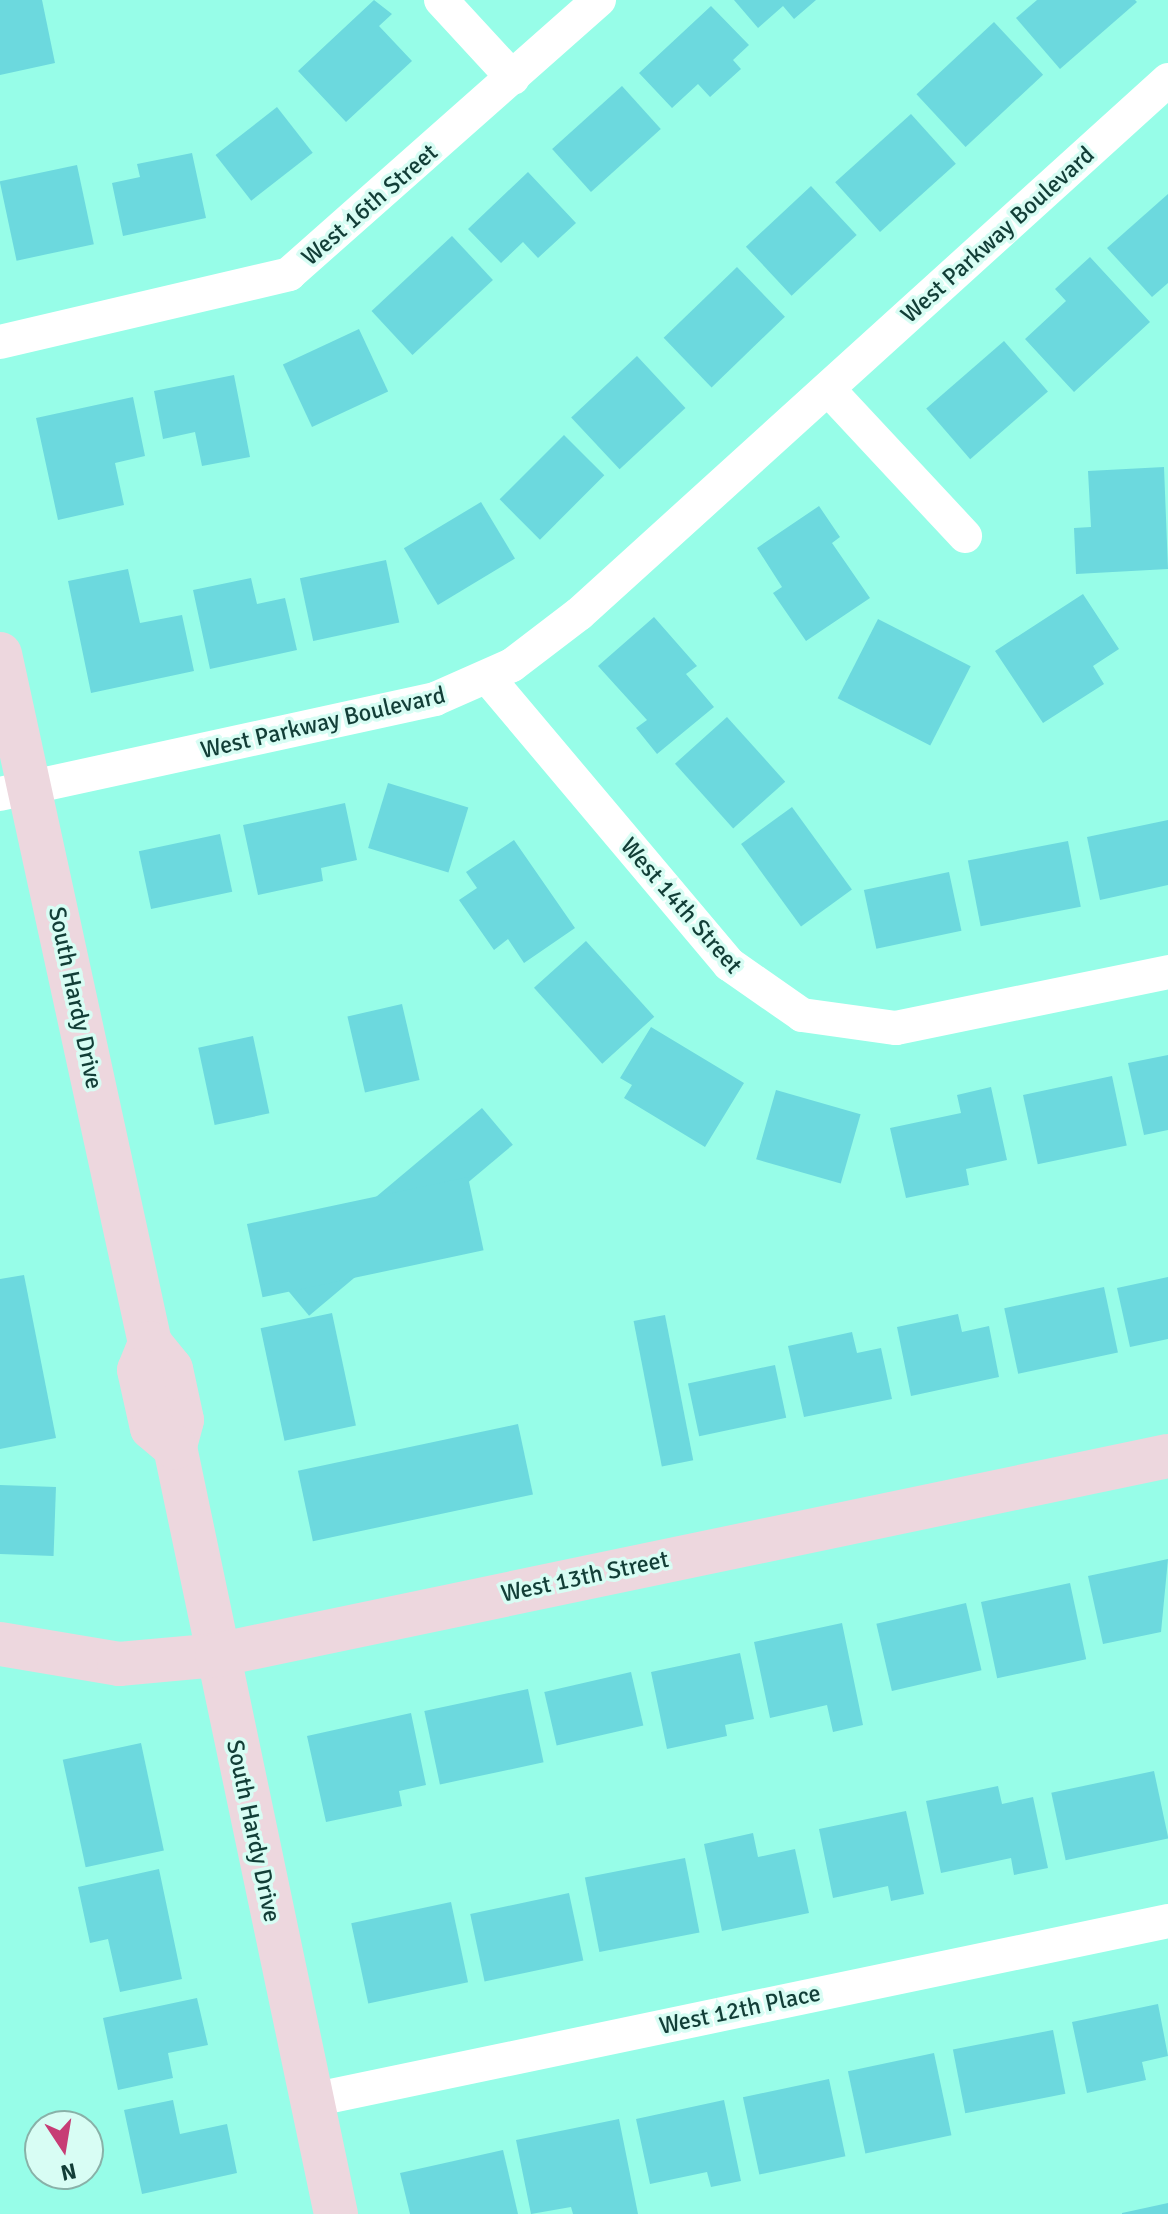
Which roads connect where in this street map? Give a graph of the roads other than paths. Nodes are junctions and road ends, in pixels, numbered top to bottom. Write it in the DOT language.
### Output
graph roads {
  1 [pos="441,0"];
  2 [pos="599,0"];
  3 [pos="513,78"];
  4 [pos="1168,80"];
  5 [pos="0,342"];
  6 [pos="828,389"];
  7 [pos="965,536"];
  8 [pos="0,654"];
  9 [pos="489,679"];
  10 [pos="15,791"];
  11 [pos="1168,972"];
  12 [pos="1168,1456"];
  13 [pos="0,1644"];
  14 [pos="217,1655"];
  15 [pos="1168,1921"];
  16 [pos="312,2100"];
  17 [pos="336,2214"];
  1 -- 3 [label="street"];
  2 -- 3 [label="street, West 16th Street"];
  3 -- 5 [label="street, West 16th Street"];
  4 -- 6 [label="street, West Parkway Boulevard"];
  6 -- 7 [label="street"];
  6 -- 9 [label="street, West Parkway Boulevard"];
  8 -- 10 [label="street, South Hardy Drive"];
  9 -- 10 [label="street, West Parkway Boulevard"];
  9 -- 11 [label="street, West 14th Street"];
  10 -- 14 [label="street, South Hardy Drive"];
  12 -- 14 [label="street, West 13th Street"];
  13 -- 14 [label="street, West 13th Street"];
  14 -- 16 [label="street, South Hardy Drive"];
  15 -- 16 [label="street, West 12th Place"];
  16 -- 17 [label="street, South Hardy Drive"];
}
